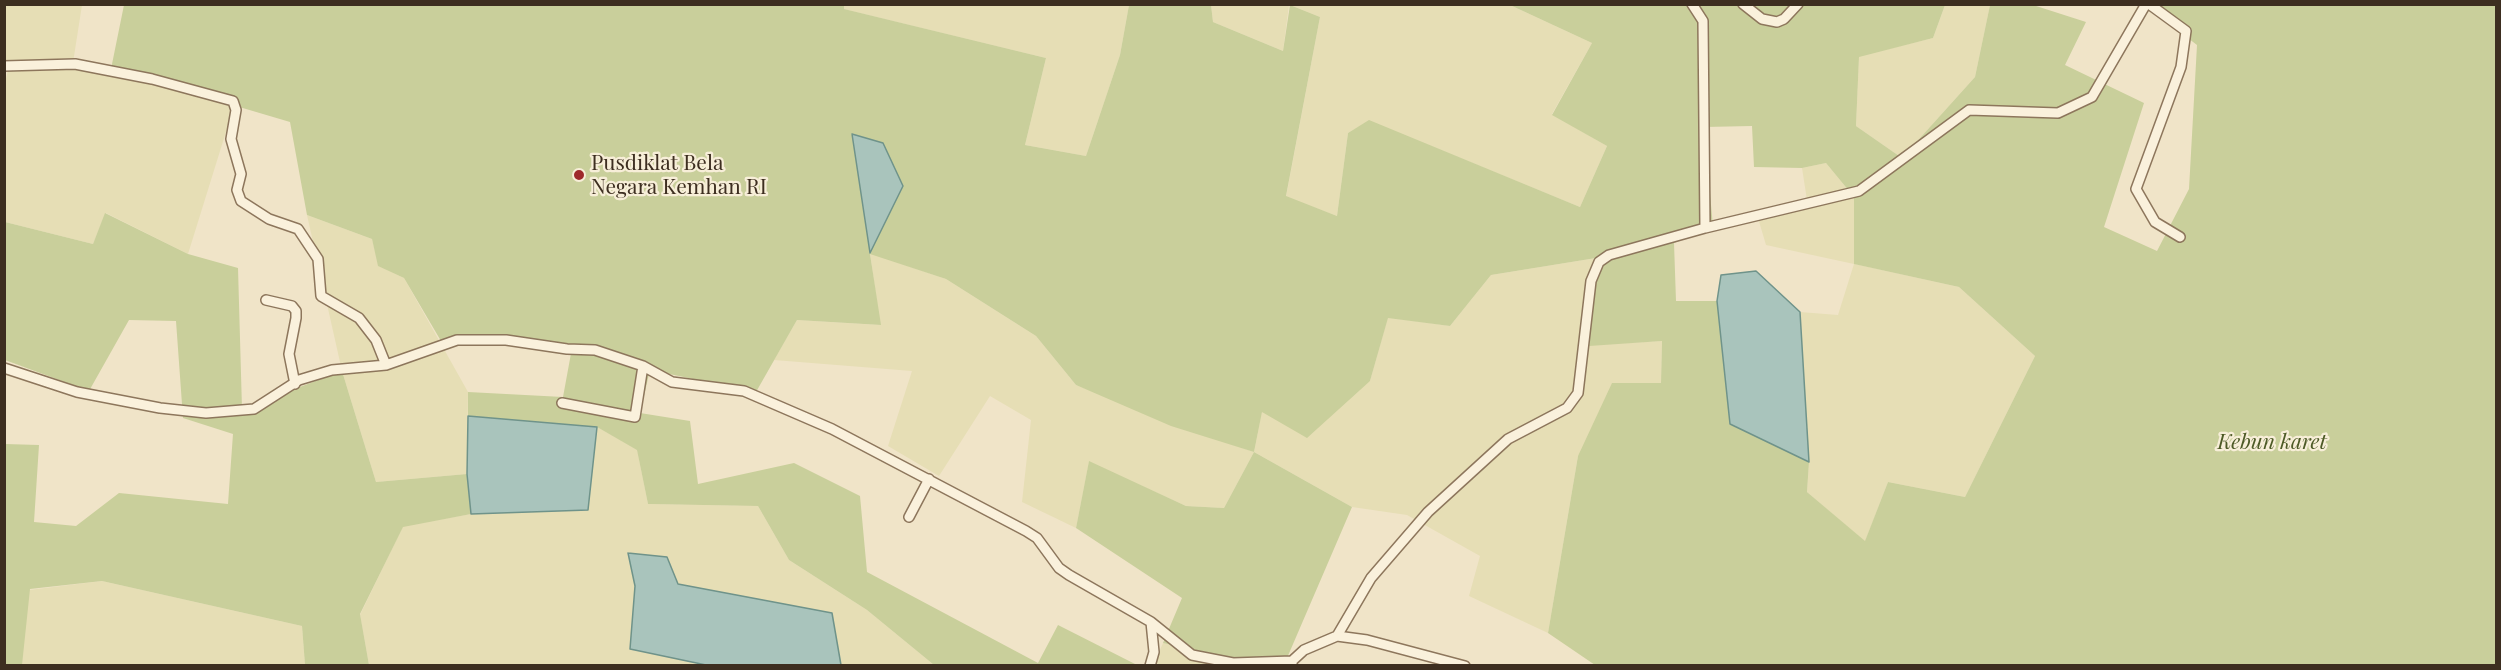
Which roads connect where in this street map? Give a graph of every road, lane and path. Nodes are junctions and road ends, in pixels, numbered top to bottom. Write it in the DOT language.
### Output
graph roads {
  1 [pos="1692,4"];
  2 [pos="1743,4"];
  3 [pos="1798,4"];
  4 [pos="2147,4"];
  5 [pos="4,66"];
  6 [pos="1705,228"];
  7 [pos="2180,237"];
  8 [pos="266,300"];
  9 [pos="386,365"];
  10 [pos="643,366"];
  11 [pos="4,368"];
  12 [pos="295,384"];
  13 [pos="562,402"];
  14 [pos="929,479"];
  15 [pos="909,517"];
  16 [pos="1151,622"];
  17 [pos="1337,636"];
  18 [pos="1292,664"];
  19 [pos="1150,666"];
  20 [pos="1465,666"];
  1 -- 6 [label="street"];
  2 -- 3 [label="street"];
  4 -- 6 [label="street"];
  4 -- 7 [label="street"];
  5 -- 9 [label="street"];
  6 -- 17 [label="street"];
  8 -- 12 [label="street"];
  9 -- 10 [label="street"];
  9 -- 12 [label="street"];
  10 -- 13 [label="street"];
  10 -- 14 [label="street"];
  11 -- 12 [label="street"];
  14 -- 15 [label="street"];
  14 -- 16 [label="street"];
  16 -- 18 [label="street"];
  16 -- 19 [label="street"];
  17 -- 18 [label="street"];
  17 -- 20 [label="street"];
}
